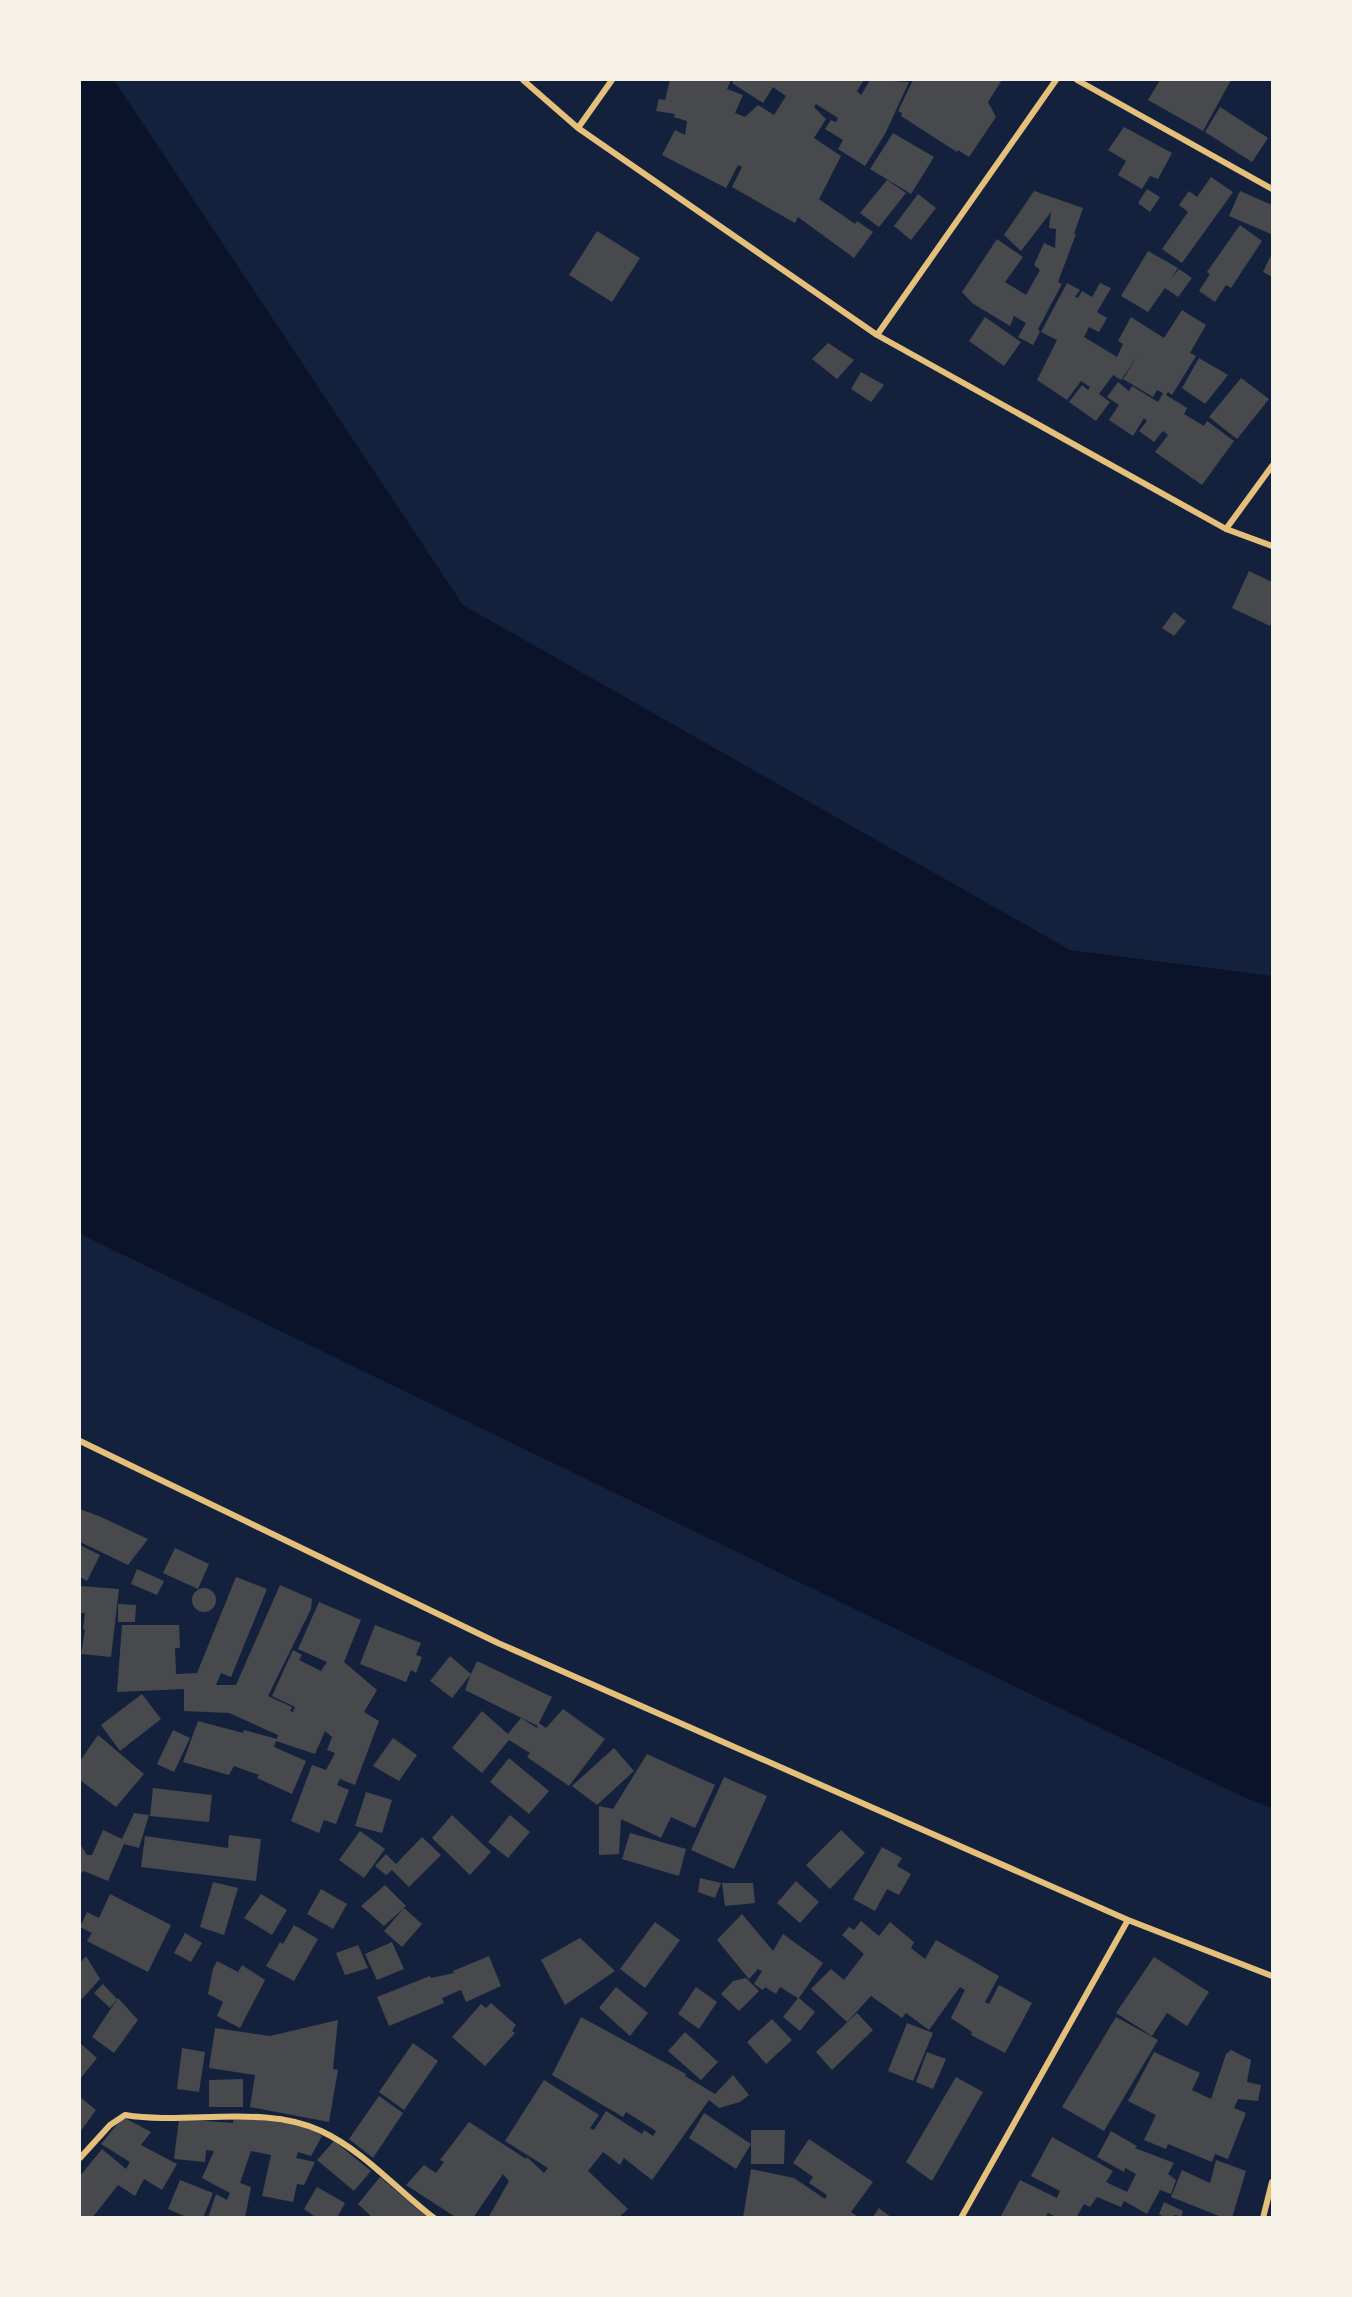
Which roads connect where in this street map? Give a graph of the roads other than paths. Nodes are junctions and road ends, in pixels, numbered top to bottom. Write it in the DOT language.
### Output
graph roads {
  1 [pos="523,80"];
  2 [pos="612,80"];
  3 [pos="1056,80"];
  4 [pos="1077,80"];
  5 [pos="578,128"];
  6 [pos="1272,189"];
  7 [pos="877,335"];
  8 [pos="1272,466"];
  9 [pos="1226,529"];
  10 [pos="1272,546"];
  11 [pos="80,1442"];
  12 [pos="1128,1920"];
  13 [pos="1272,1976"];
  14 [pos="80,2158"];
  15 [pos="1272,2182"];
  16 [pos="1269,2210"];
  17 [pos="434,2217"];
  18 [pos="961,2217"];
  19 [pos="1263,2217"];
  1 -- 5 [label="street"];
  2 -- 5 [label="street"];
  3 -- 7 [label="street"];
  4 -- 6 [label="street"];
  5 -- 7 [label="street"];
  7 -- 9 [label="street"];
  8 -- 9 [label="street"];
  9 -- 10 [label="street"];
  11 -- 12 [label="street"];
  12 -- 13 [label="street"];
  12 -- 18 [label="street"];
  14 -- 17 [label="street"];
  15 -- 16 [label="street"];
  16 -- 19 [label="street"];
}
